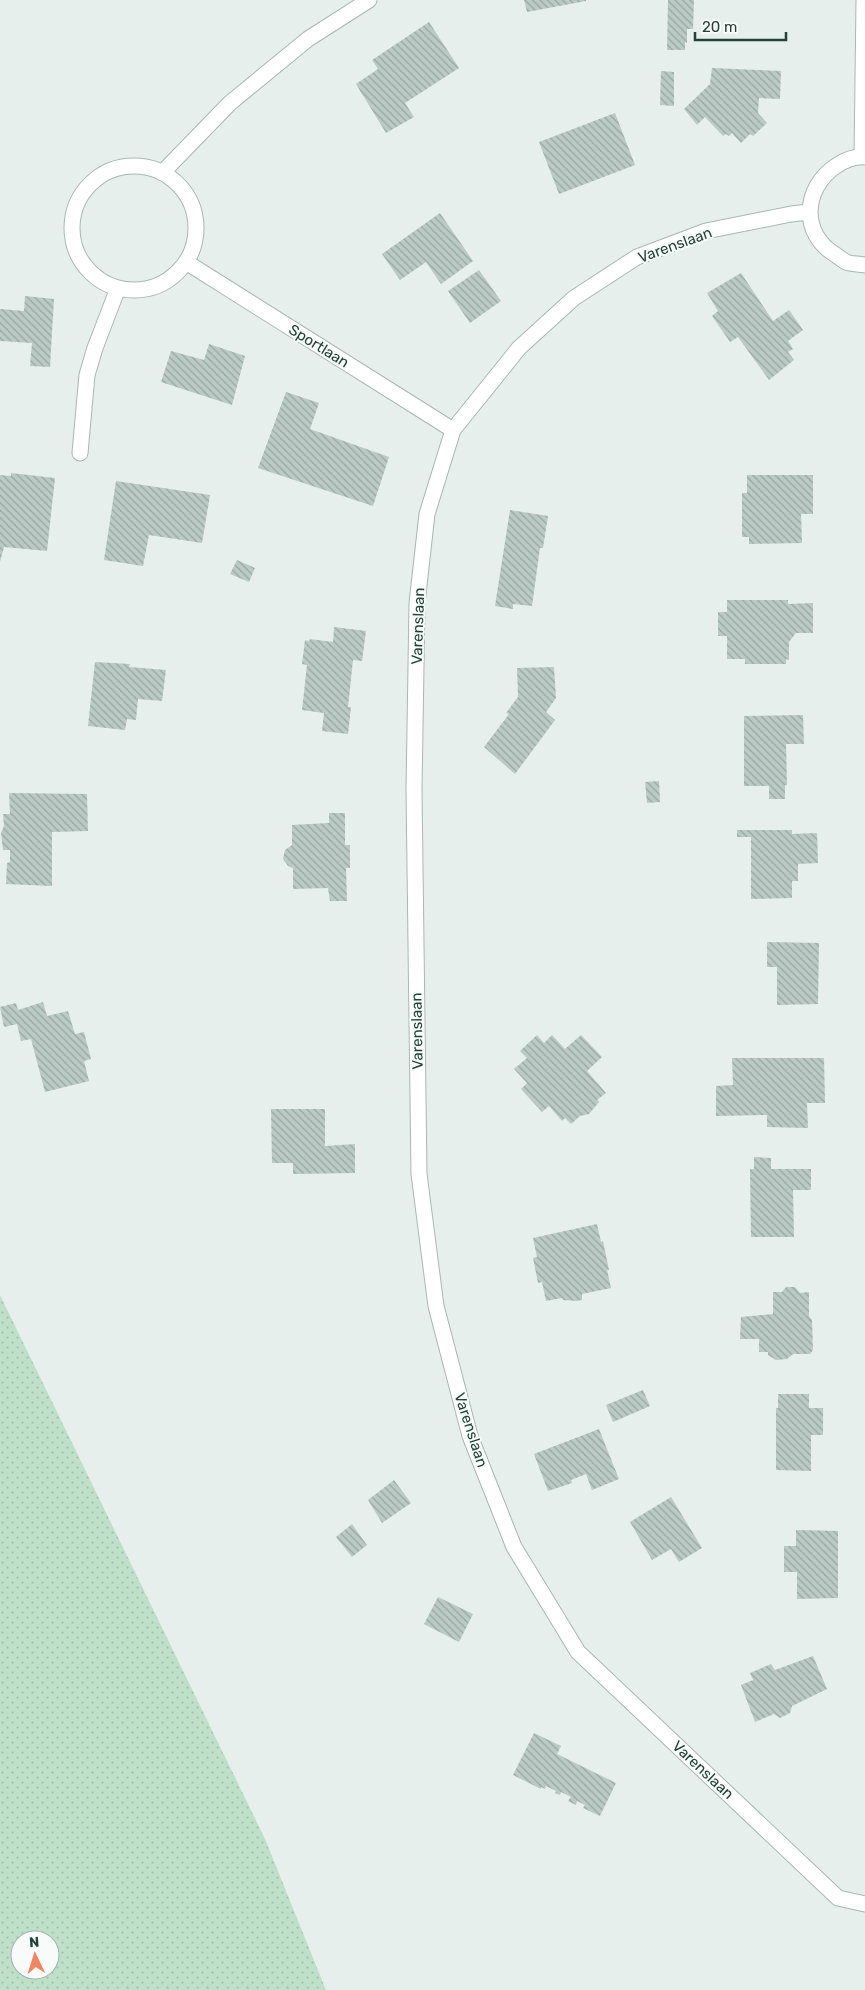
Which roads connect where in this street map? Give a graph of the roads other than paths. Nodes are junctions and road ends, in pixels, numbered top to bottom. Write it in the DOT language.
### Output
graph roads {
  1 [pos="369,0"];
  2 [pos="864,0"];
  3 [pos="863,157"];
  4 [pos="162,173"];
  5 [pos="809,212"];
  6 [pos="186,262"];
  7 [pos="865,264"];
  8 [pos="118,288"];
  9 [pos="453,430"];
  10 [pos="80,453"];
  11 [pos="865,1904"];
  1 -- 4 [label="street"];
  2 -- 3 [label="street"];
  3 -- 5 [label="street"];
  4 -- 6 [label="street"];
  4 -- 8 [label="street"];
  5 -- 7 [label="street"];
  5 -- 9 [label="street, Varenslaan"];
  6 -- 8 [label="street"];
  6 -- 9 [label="street, Sportlaan"];
  8 -- 10 [label="street"];
  9 -- 11 [label="street, Varenslaan"];
}
